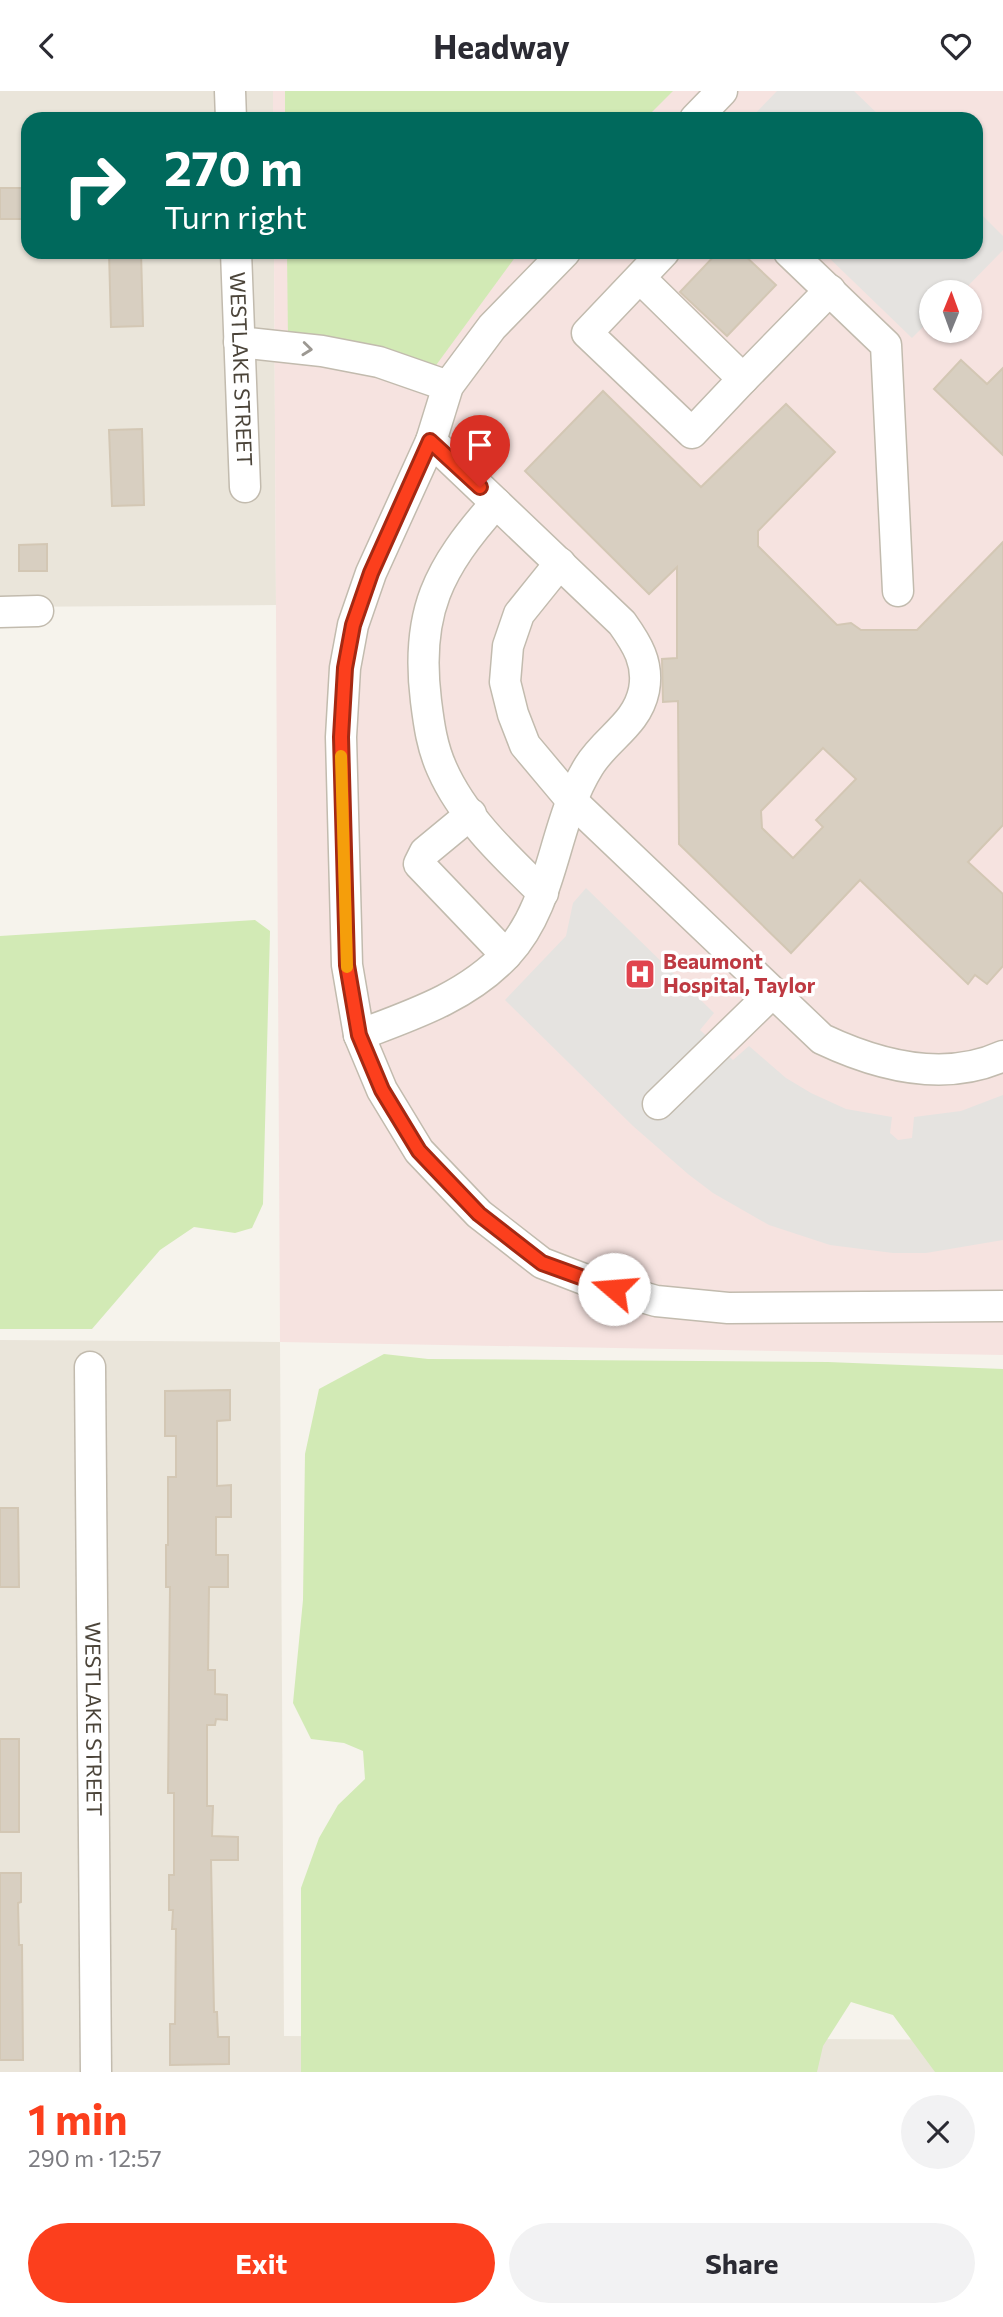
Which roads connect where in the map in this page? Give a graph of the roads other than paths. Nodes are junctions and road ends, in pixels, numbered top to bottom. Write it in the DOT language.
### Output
graph roads {
  1 [pos="230,91"];
  2 [pos="722,91"];
  3 [pos="231,112"];
  4 [pos="702,112"];
  5 [pos="236,259"];
  6 [pos="558,259"];
  7 [pos="658,259"];
  8 [pos="797,259"];
  9 [pos="640,278"];
  10 [pos="830,290"];
  11 [pos="239,342"];
  12 [pos="743,379"];
  13 [pos="448,386"];
  14 [pos="430,441"];
  15 [pos="245,488"];
  16 [pos="496,503"];
  17 [pos="560,563"];
  18 [pos="898,591"];
  19 [pos="0,611"];
  20 [pos="38,611"];
  21 [pos="572,801"];
  22 [pos="471,814"];
  23 [pos="543,893"];
  24 [pos="506,955"];
  25 [pos="771,994"];
  26 [pos="359,1035"];
  27 [pos="1003,1056"];
  28 [pos="658,1104"];
  29 [pos="1003,1306"];
  30 [pos="90,1367"];
  31 [pos="96,2072"];
  1 -- 3 [label="street"];
  2 -- 4 [label="street"];
  5 -- 11 [label="street, WESTLAKE STREET"];
  6 -- 13 [label="street"];
  7 -- 9 [label="street"];
  8 -- 10 [label="street"];
  9 -- 12 [label="street"];
  9 -- 12 [label="street"];
  10 -- 12 [label="street"];
  10 -- 18 [label="street"];
  11 -- 13 [label="street, one-way"];
  11 -- 15 [label="street, WESTLAKE STREET"];
  13 -- 14 [label="street"];
  14 -- 16 [label="street"];
  14 -- 26 [label="street"];
  16 -- 17 [label="street"];
  16 -- 22 [label="street"];
  17 -- 21 [label="street"];
  17 -- 21 [label="street"];
  19 -- 20 [label="street"];
  21 -- 23 [label="street"];
  21 -- 25 [label="street"];
  22 -- 23 [label="street"];
  22 -- 24 [label="street"];
  23 -- 24 [label="street"];
  24 -- 26 [label="street"];
  25 -- 27 [label="street"];
  25 -- 28 [label="street"];
  26 -- 29 [label="street"];
  30 -- 31 [label="street, WESTLAKE STREET"];
}
